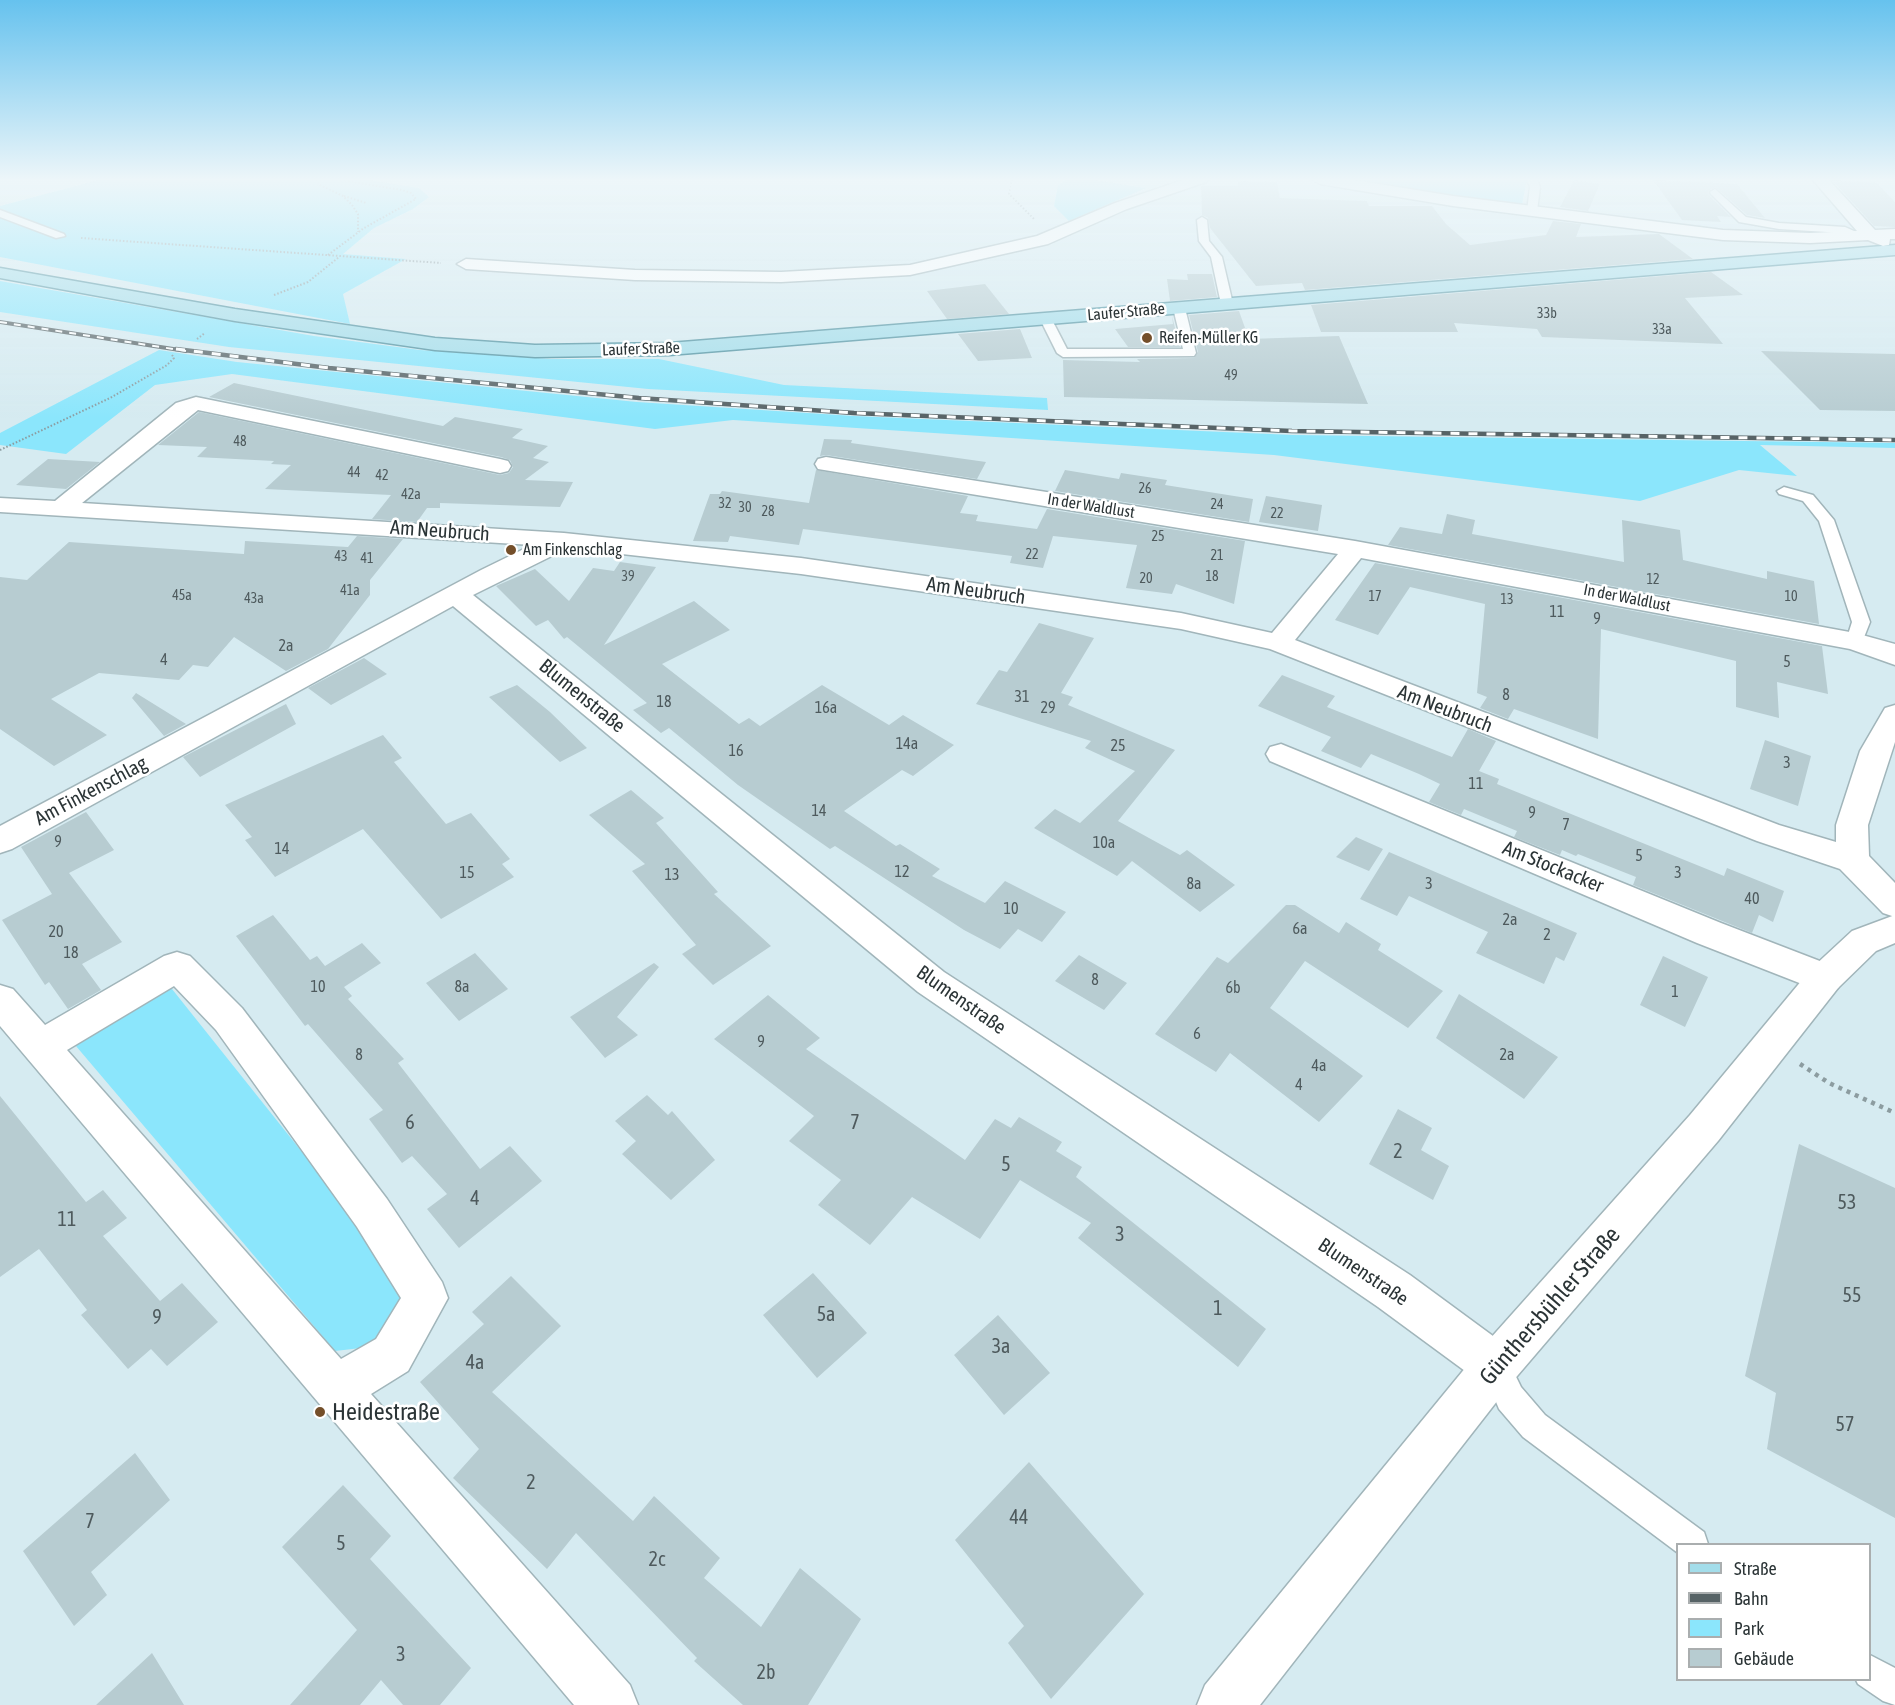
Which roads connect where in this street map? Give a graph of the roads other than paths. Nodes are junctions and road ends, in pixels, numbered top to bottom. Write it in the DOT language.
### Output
graph roads {
  1 [pos="960,259"];
  2 [pos="1216,259"];
  3 [pos="1779,259"];
  4 [pos="466,264"];
  5 [pos="0,273"];
  6 [pos="1227,304"];
  7 [pos="1179,308"];
  8 [pos="1046,319"];
  9 [pos="826,464"];
  10 [pos="500,466"];
  11 [pos="1784,491"];
  12 [pos="0,505"];
  13 [pos="60,509"];
  14 [pos="564,540"];
  15 [pos="1355,549"];
  16 [pos="455,594"];
  17 [pos="1855,641"];
  18 [pos="1278,643"];
  19 [pos="1895,656"];
  20 [pos="1895,715"];
  21 [pos="1281,754"];
  22 [pos="0,841"];
  23 [pos="1852,861"];
  24 [pos="1895,904"];
  25 [pos="1895,929"];
  26 [pos="1825,978"];
  27 [pos="0,1000"];
  28 [pos="40,1047"];
  29 [pos="1496,1366"];
  30 [pos="338,1387"];
  31 [pos="1689,1543"];
  32 [pos="1871,1673"];
  33 [pos="1895,1689"];
  34 [pos="610,1705"];
  35 [pos="1225,1705"];
  1 -- 4 [label="street"];
  2 -- 6 [label="lane"];
  3 -- 6 [label="main road, Laufer Straße"];
  5 -- 8 [label="main road, Laufer Straße"];
  6 -- 7 [label="main road, Laufer Straße"];
  7 -- 8 [label="main road, Laufer Straße"];
  7 -- 8 [label="lane"];
  9 -- 15 [label="street, In der Waldlust"];
  10 -- 13 [label="street"];
  11 -- 17 [label="lane"];
  12 -- 13 [label="street, Am Neubruch"];
  13 -- 14 [label="street, Am Neubruch"];
  14 -- 16 [label="street, Am Finkenschlag"];
  14 -- 18 [label="street, Am Neubruch"];
  15 -- 17 [label="street, In der Waldlust"];
  15 -- 18 [label="street"];
  16 -- 22 [label="street, Am Finkenschlag"];
  16 -- 29 [label="street, Blumenstraße"];
  17 -- 19 [label="street, In der Waldlust"];
  18 -- 23 [label="street, Am Neubruch"];
  20 -- 23 [label="street"];
  21 -- 26 [label="street, Am Stockacker"];
  23 -- 24 [label="street"];
  25 -- 26 [label="street, Günthersbühler Straße"];
  26 -- 29 [label="street, Günthersbühler Straße"];
  27 -- 28 [label="street"];
  28 -- 30 [label="street"];
  28 -- 30 [label="street"];
  29 -- 31 [label="lane"];
  29 -- 35 [label="street, Günthersbühler Straße"];
  30 -- 34 [label="street"];
  32 -- 33 [label="lane"];
}
